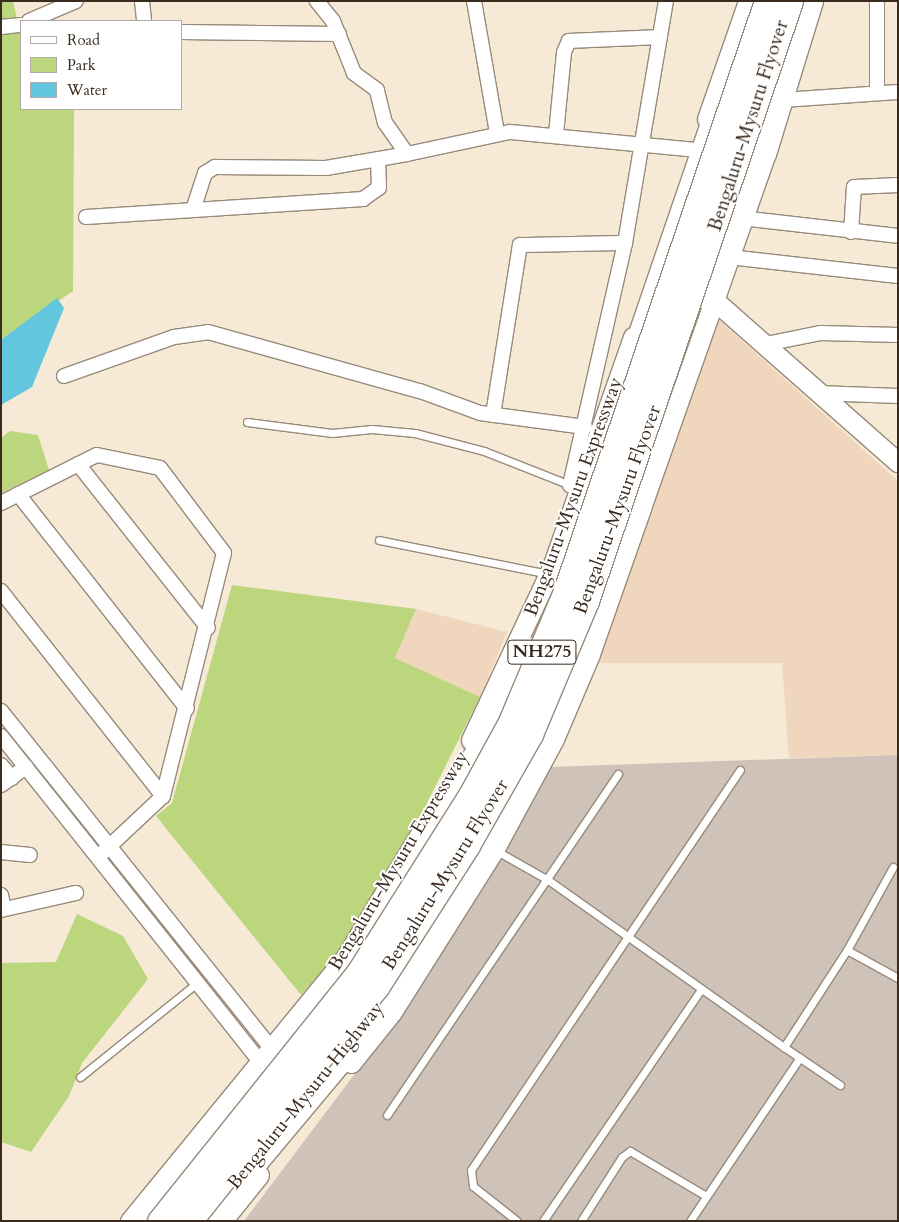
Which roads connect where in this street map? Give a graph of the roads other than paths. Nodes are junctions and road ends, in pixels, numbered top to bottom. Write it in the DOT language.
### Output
graph roads {
  1 [pos="76,1"];
  2 [pos="142,1"];
  3 [pos="318,1"];
  4 [pos="474,1"];
  5 [pos="666,1"];
  6 [pos="748,1"];
  7 [pos="755,1"];
  8 [pos="766,1"];
  9 [pos="790,1"];
  10 [pos="802,1"];
  11 [pos="813,1"];
  12 [pos="877,1"];
  13 [pos="31,20"];
  14 [pos="144,20"];
  15 [pos="20,25"];
  16 [pos="1,27"];
  17 [pos="182,32"];
  18 [pos="339,34"];
  19 [pos="660,37"];
  20 [pos="898,92"];
  21 [pos="877,93"];
  22 [pos="783,100"];
  23 [pos="497,133"];
  24 [pos="556,134"];
  25 [pos="642,144"];
  26 [pos="696,150"];
  27 [pos="407,154"];
  28 [pos="378,163"];
  29 [pos="898,185"];
  30 [pos="193,210"];
  31 [pos="86,216"];
  32 [pos="741,218"];
  33 [pos="851,232"];
  34 [pos="898,236"];
  35 [pos="625,242"];
  36 [pos="729,257"];
  37 [pos="664,261"];
  38 [pos="898,276"];
  39 [pos="709,295"];
  40 [pos="898,335"];
  41 [pos="766,344"];
  42 [pos="64,376"];
  43 [pos="818,393"];
  44 [pos="898,396"];
  45 [pos="493,415"];
  46 [pos="247,422"];
  47 [pos="585,427"];
  48 [pos="898,462"];
  49 [pos="78,464"];
  50 [pos="575,486"];
  51 [pos="18,494"];
  52 [pos="1,503"];
  53 [pos="380,540"];
  54 [pos="549,574"];
  55 [pos="1,590"];
  56 [pos="208,628"];
  57 [pos="187,709"];
  58 [pos="1,711"];
  59 [pos="1,736"];
  60 [pos="1,765"];
  61 [pos="26,767"];
  62 [pos="740,770"];
  63 [pos="618,774"];
  64 [pos="7,782"];
  65 [pos="163,796"];
  66 [pos="435,818"];
  67 [pos="488,846"];
  68 [pos="112,848"];
  69 [pos="1,852"];
  70 [pos="30,855"];
  71 [pos="98,858"];
  72 [pos="893,867"];
  73 [pos="548,880"];
  74 [pos="76,893"];
  75 [pos="2,905"];
  76 [pos="628,938"];
  77 [pos="847,950"];
  78 [pos="898,978"];
  79 [pos="197,983"];
  80 [pos="701,989"];
  81 [pos="784,1047"];
  82 [pos="265,1055"];
  83 [pos="800,1057"];
  84 [pos="80,1077"];
  85 [pos="840,1084"];
  86 [pos="387,1116"];
  87 [pos="170,1181"];
  88 [pos="706,1196"];
  89 [pos="213,1219"];
  90 [pos="130,1221"];
  91 [pos="144,1221"];
  92 [pos="160,1221"];
  93 [pos="517,1221"];
  94 [pos="543,1221"];
  95 [pos="581,1221"];
  96 [pos="690,1221"];
  1 -- 13 [label="street"];
  2 -- 14 [label="street"];
  3 -- 18 [label="street"];
  4 -- 23 [label="street"];
  5 -- 19 [label="street"];
  6 -- 26 [label="street, Bengaluru-Mysuru Expressway / NH275"];
  7 -- 37 [label="highway, Bengaluru-Mysuru Expressway / NH275"];
  8 -- 92 [label="highway, Bengaluru-Mysuru Expressway / NH275, bridge"];
  9 -- 89 [label="highway, Bengaluru-Mysuru Flyover / NH275, bridge"];
  10 -- 39 [label="highway, Bengaluru-Mysuru Highway / NH275"];
  11 -- 22 [label="street, NH275"];
  12 -- 21 [label="street"];
  15 -- 16 [label="street"];
  17 -- 18 [label="street"];
  18 -- 27 [label="street"];
  19 -- 24 [label="street"];
  19 -- 25 [label="street"];
  20 -- 21 [label="street"];
  21 -- 22 [label="street"];
  22 -- 32 [label="street, NH275"];
  23 -- 24 [label="street"];
  23 -- 27 [label="street"];
  24 -- 25 [label="street"];
  25 -- 26 [label="street"];
  25 -- 35 [label="street"];
  26 -- 50 [label="street, Bengaluru-Mysuru Expressway / NH275"];
  27 -- 28 [label="street"];
  28 -- 30 [label="street"];
  28 -- 30 [label="street"];
  29 -- 33 [label="street"];
  30 -- 31 [label="street"];
  32 -- 33 [label="street"];
  32 -- 36 [label="street, NH275"];
  33 -- 34 [label="street"];
  35 -- 45 [label="street"];
  35 -- 47 [label="street"];
  36 -- 38 [label="street"];
  36 -- 39 [label="street, NH275"];
  37 -- 39 [label="street"];
  37 -- 66 [label="highway, Bengaluru-Mysuru Expressway / NH275"];
  39 -- 41 [label="street"];
  39 -- 67 [label="highway, Bengaluru-Mysuru Highway / NH275"];
  40 -- 41 [label="street"];
  41 -- 43 [label="street"];
  42 -- 45 [label="street"];
  43 -- 44 [label="street"];
  43 -- 48 [label="street"];
  45 -- 47 [label="street"];
  46 -- 50 [label="lane"];
  47 -- 50 [label="street"];
  49 -- 51 [label="street"];
  49 -- 56 [label="street"];
  49 -- 56 [label="street"];
  50 -- 54 [label="street, Bengaluru-Mysuru Expressway / NH275"];
  51 -- 52 [label="street"];
  51 -- 57 [label="street"];
  53 -- 54 [label="lane"];
  54 -- 66 [label="street, Bengaluru-Mysuru Expressway / NH275"];
  55 -- 65 [label="street"];
  56 -- 57 [label="street"];
  57 -- 65 [label="street"];
  58 -- 68 [label="street"];
  59 -- 61 [label="street"];
  60 -- 64 [label="street"];
  61 -- 64 [label="street"];
  61 -- 71 [label="street"];
  62 -- 76 [label="lane"];
  63 -- 73 [label="lane"];
  65 -- 68 [label="street"];
  66 -- 67 [label="street"];
  66 -- 82 [label="street, Bengaluru-Mysuru Expressway / NH275"];
  66 -- 87 [label="highway, Bengaluru-Mysuru Expressway / NH275"];
  67 -- 73 [label="lane"];
  67 -- 89 [label="highway, Bengaluru-Mysuru Highway / NH275"];
  68 -- 71 [label="street"];
  68 -- 82 [label="street"];
  69 -- 70 [label="street"];
  71 -- 79 [label="street"];
  72 -- 77 [label="lane"];
  73 -- 76 [label="lane"];
  73 -- 86 [label="lane"];
  74 -- 75 [label="street"];
  76 -- 80 [label="lane"];
  76 -- 93 [label="lane"];
  77 -- 78 [label="lane"];
  77 -- 81 [label="lane"];
  79 -- 82 [label="street"];
  79 -- 84 [label="lane"];
  80 -- 81 [label="lane"];
  80 -- 94 [label="lane"];
  81 -- 83 [label="lane"];
  82 -- 87 [label="street, Bengaluru-Mysuru Expressway / NH275"];
  83 -- 85 [label="lane"];
  83 -- 88 [label="lane"];
  87 -- 89 [label="street"];
  87 -- 90 [label="street, Bengaluru-Mysuru Expressway / NH275"];
  87 -- 91 [label="highway, Bengaluru-Mysuru Expressway / NH275"];
  88 -- 95 [label="lane"];
  88 -- 96 [label="lane"];
}
